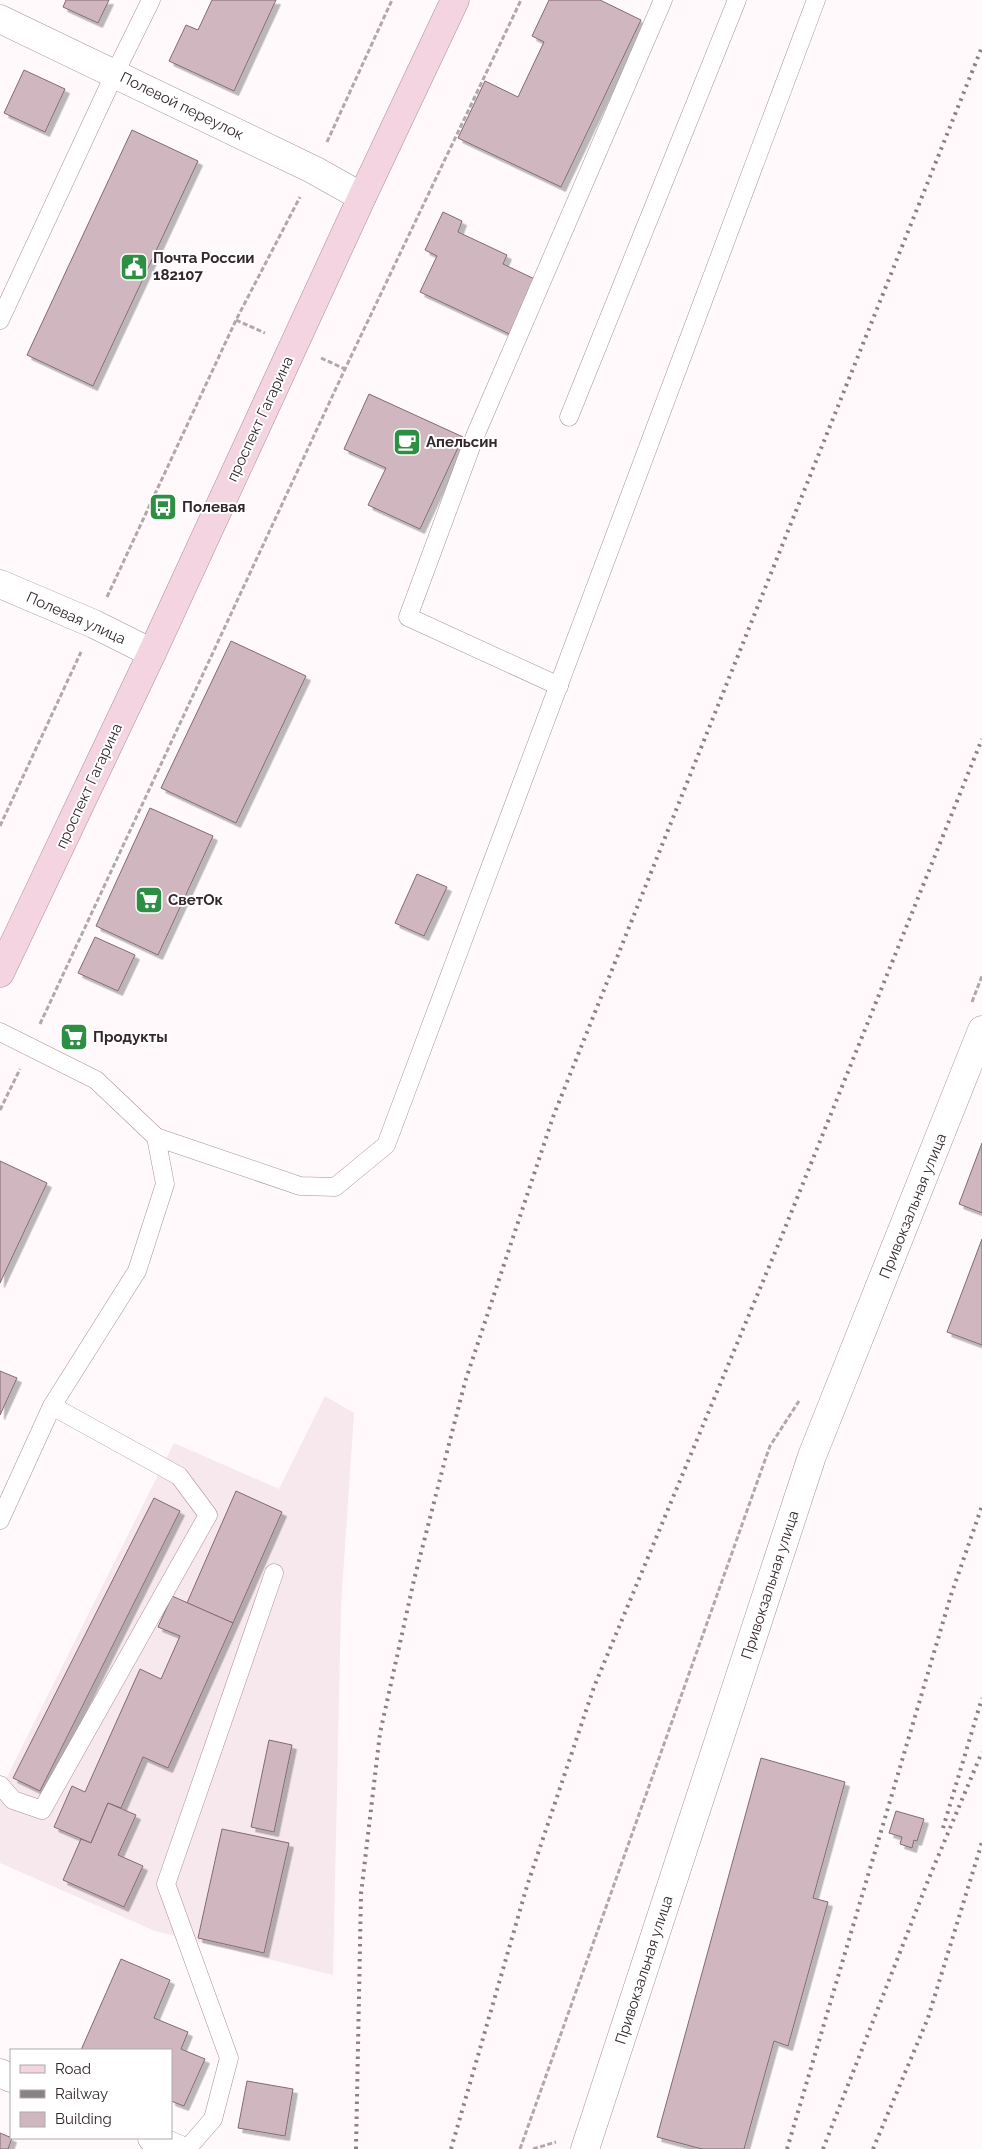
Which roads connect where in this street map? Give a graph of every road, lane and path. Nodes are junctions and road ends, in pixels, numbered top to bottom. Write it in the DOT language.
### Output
graph roads {
  1 [pos="152,0"];
  2 [pos="392,0"];
  3 [pos="455,0"];
  4 [pos="522,0"];
  5 [pos="663,0"];
  6 [pos="737,0"];
  7 [pos="816,0"];
  8 [pos="0,20"];
  9 [pos="115,73"];
  10 [pos="314,170"];
  11 [pos="362,197"];
  12 [pos="0,320"];
  13 [pos="569,417"];
  14 [pos="0,584"];
  15 [pos="94,624"];
  16 [pos="152,653"];
  17 [pos="559,686"];
  18 [pos="0,826"];
  19 [pos="0,973"];
  20 [pos="982,976"];
  21 [pos="971,1004"];
  22 [pos="982,1030"];
  23 [pos="0,1032"];
  24 [pos="30,1046"];
  25 [pos="0,1110"];
  26 [pos="156,1137"];
  27 [pos="800,1399"];
  28 [pos="52,1406"];
  29 [pos="0,1520"];
  30 [pos="274,1573"];
  31 [pos="0,1785"];
  32 [pos="154,2139"];
  33 [pos="178,2149"];
  34 [pos="187,2149"];
  35 [pos="520,2149"];
  36 [pos="585,2149"];
  1 -- 9 [label="lane"];
  2 -- 10 [label="path"];
  3 -- 11 [label="main road, проспект Гагарина"];
  4 -- 24 [label="path"];
  5 -- 17 [label="lane"];
  6 -- 13 [label="lane"];
  7 -- 17 [label="lane"];
  8 -- 9 [label="street, Полевой переулок"];
  9 -- 10 [label="street, Полевой переулок"];
  9 -- 12 [label="lane"];
  10 -- 11 [label="street, Полевой переулок"];
  10 -- 15 [label="path"];
  11 -- 16 [label="main road, проспект Гагарина"];
  14 -- 15 [label="street, Полевая улица"];
  15 -- 16 [label="street, Полевая улица"];
  15 -- 18 [label="path"];
  16 -- 19 [label="main road, проспект Гагарина"];
  17 -- 26 [label="lane"];
  20 -- 21 [label="path"];
  22 -- 36 [label="street, Привокзальная улица"];
  23 -- 24 [label="lane"];
  24 -- 25 [label="path"];
  24 -- 26 [label="lane"];
  26 -- 28 [label="lane"];
  27 -- 35 [label="path"];
  28 -- 29 [label="lane"];
  28 -- 31 [label="lane"];
  30 -- 34 [label="lane"];
  32 -- 33 [label="street"];
}
